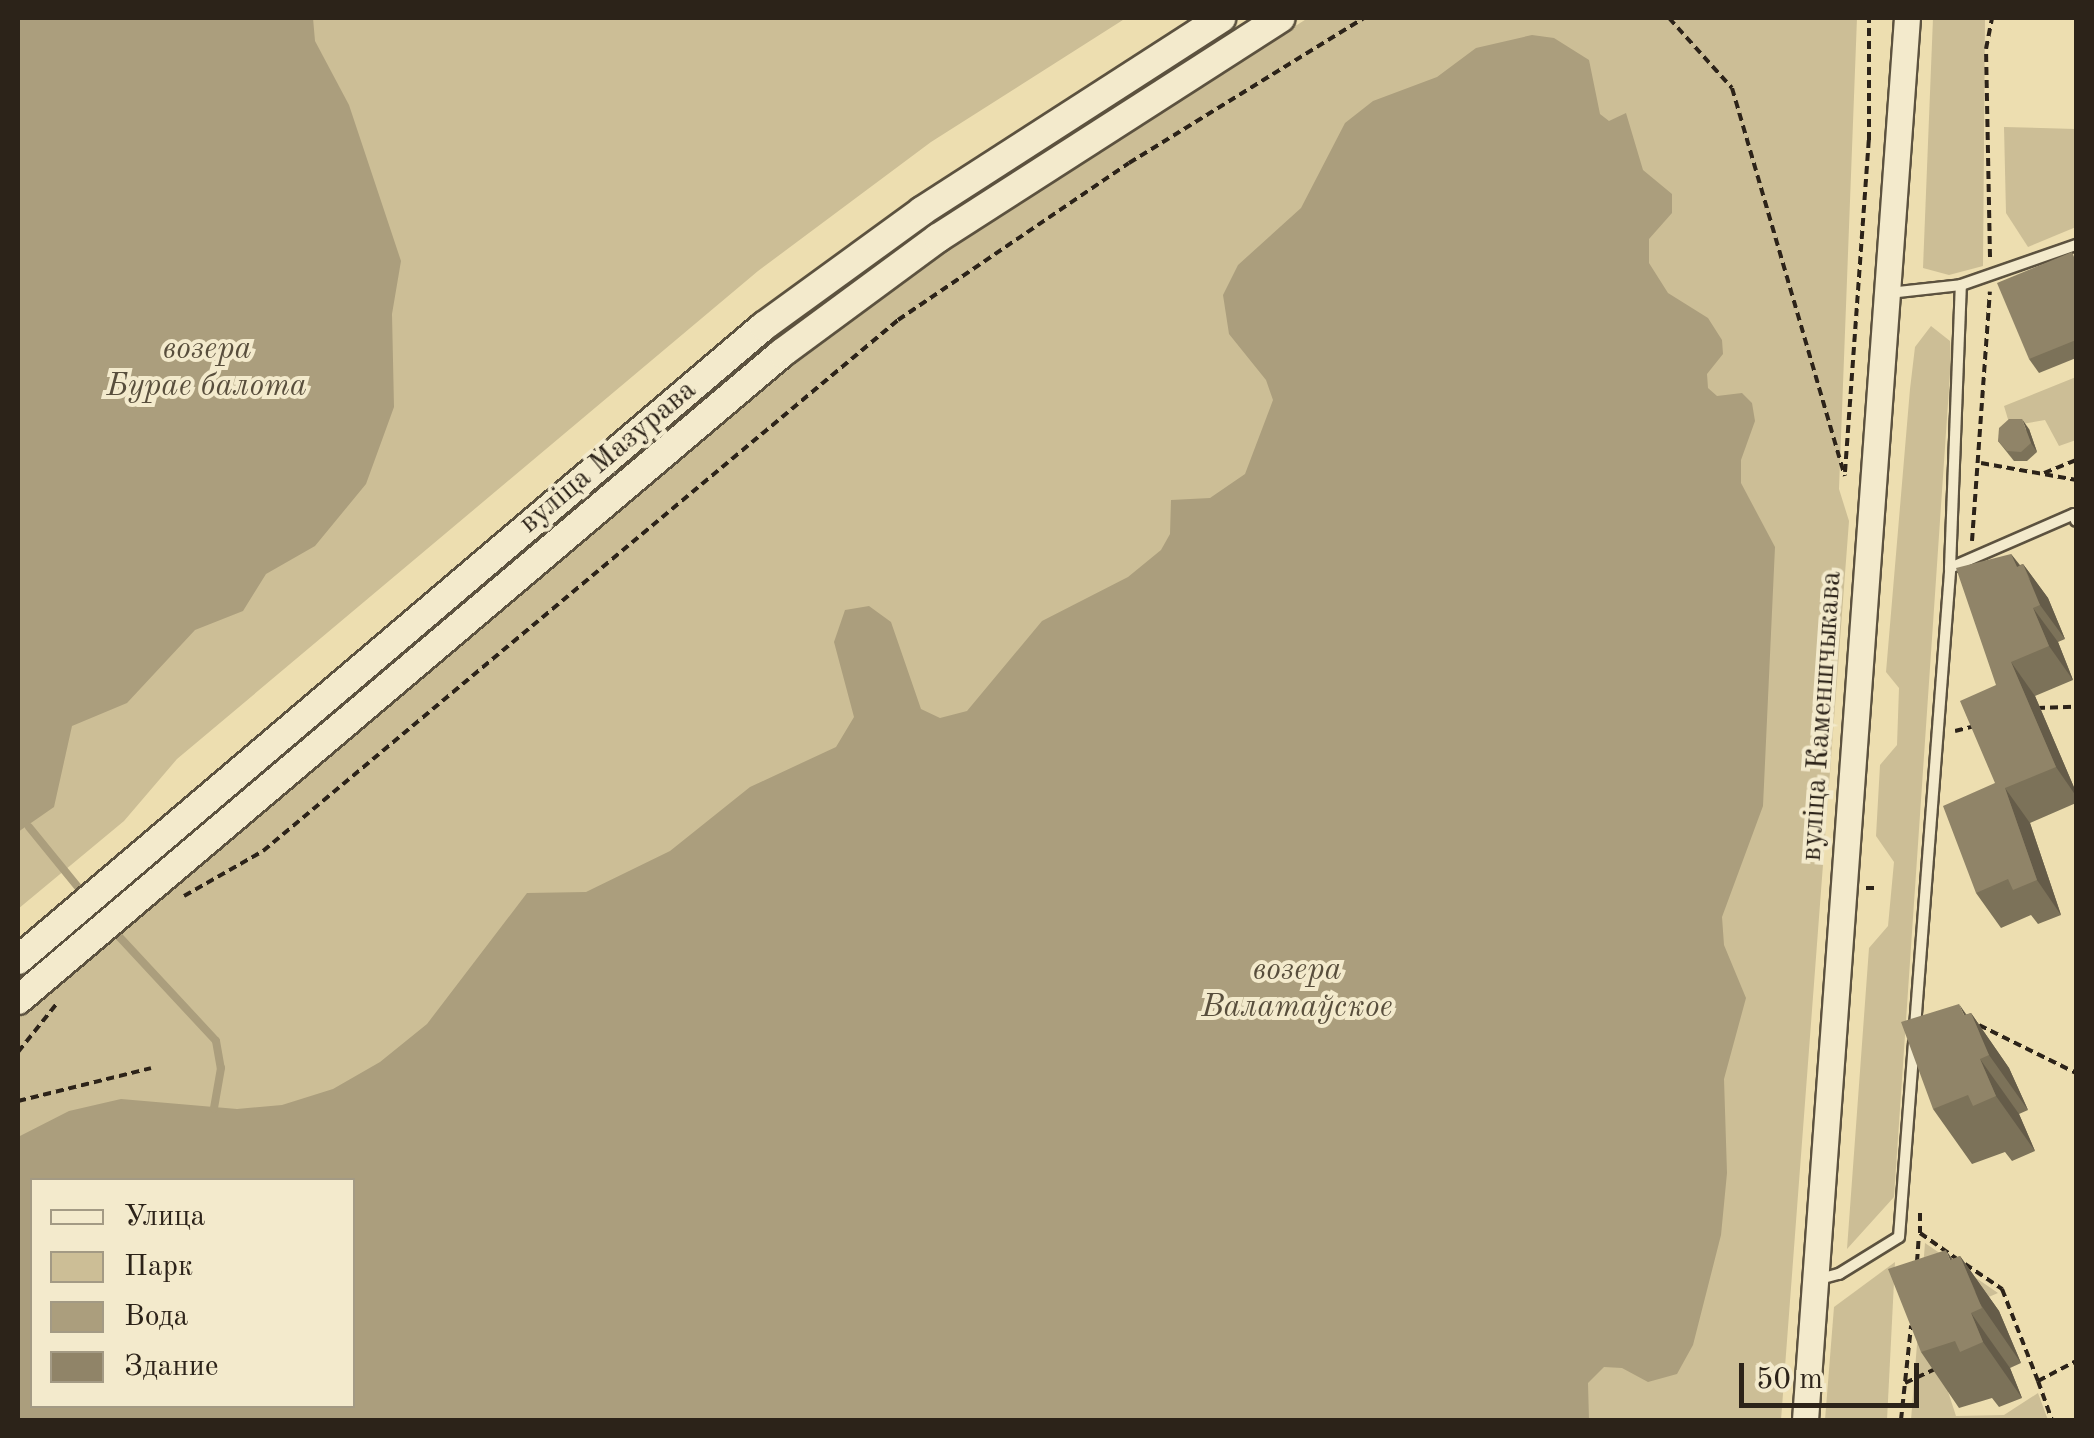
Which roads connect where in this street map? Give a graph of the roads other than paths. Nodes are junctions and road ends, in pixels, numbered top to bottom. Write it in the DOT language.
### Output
graph roads {
  1 [pos="1221,18"];
  2 [pos="1280,18"];
  3 [pos="1908,18"];
  4 [pos="2076,245"];
  5 [pos="1961,284"];
  6 [pos="1888,293"];
  7 [pos="2076,521"];
  8 [pos="1950,568"];
  9 [pos="20,958"];
  10 [pos="18,1000"];
  11 [pos="1815,1280"];
  12 [pos="1805,1420"];
  1 -- 9 [label="main road, вуліца Мазурава"];
  2 -- 10 [label="main road, вуліца Мазурава"];
  3 -- 6 [label="street, вуліца Каменшчыкава"];
  4 -- 5 [label="lane"];
  5 -- 6 [label="lane"];
  5 -- 8 [label="lane"];
  6 -- 11 [label="street, вуліца Каменшчыкава"];
  7 -- 8 [label="lane"];
  8 -- 11 [label="lane"];
  11 -- 12 [label="street, вуліца Каменшчыкава"];
}
